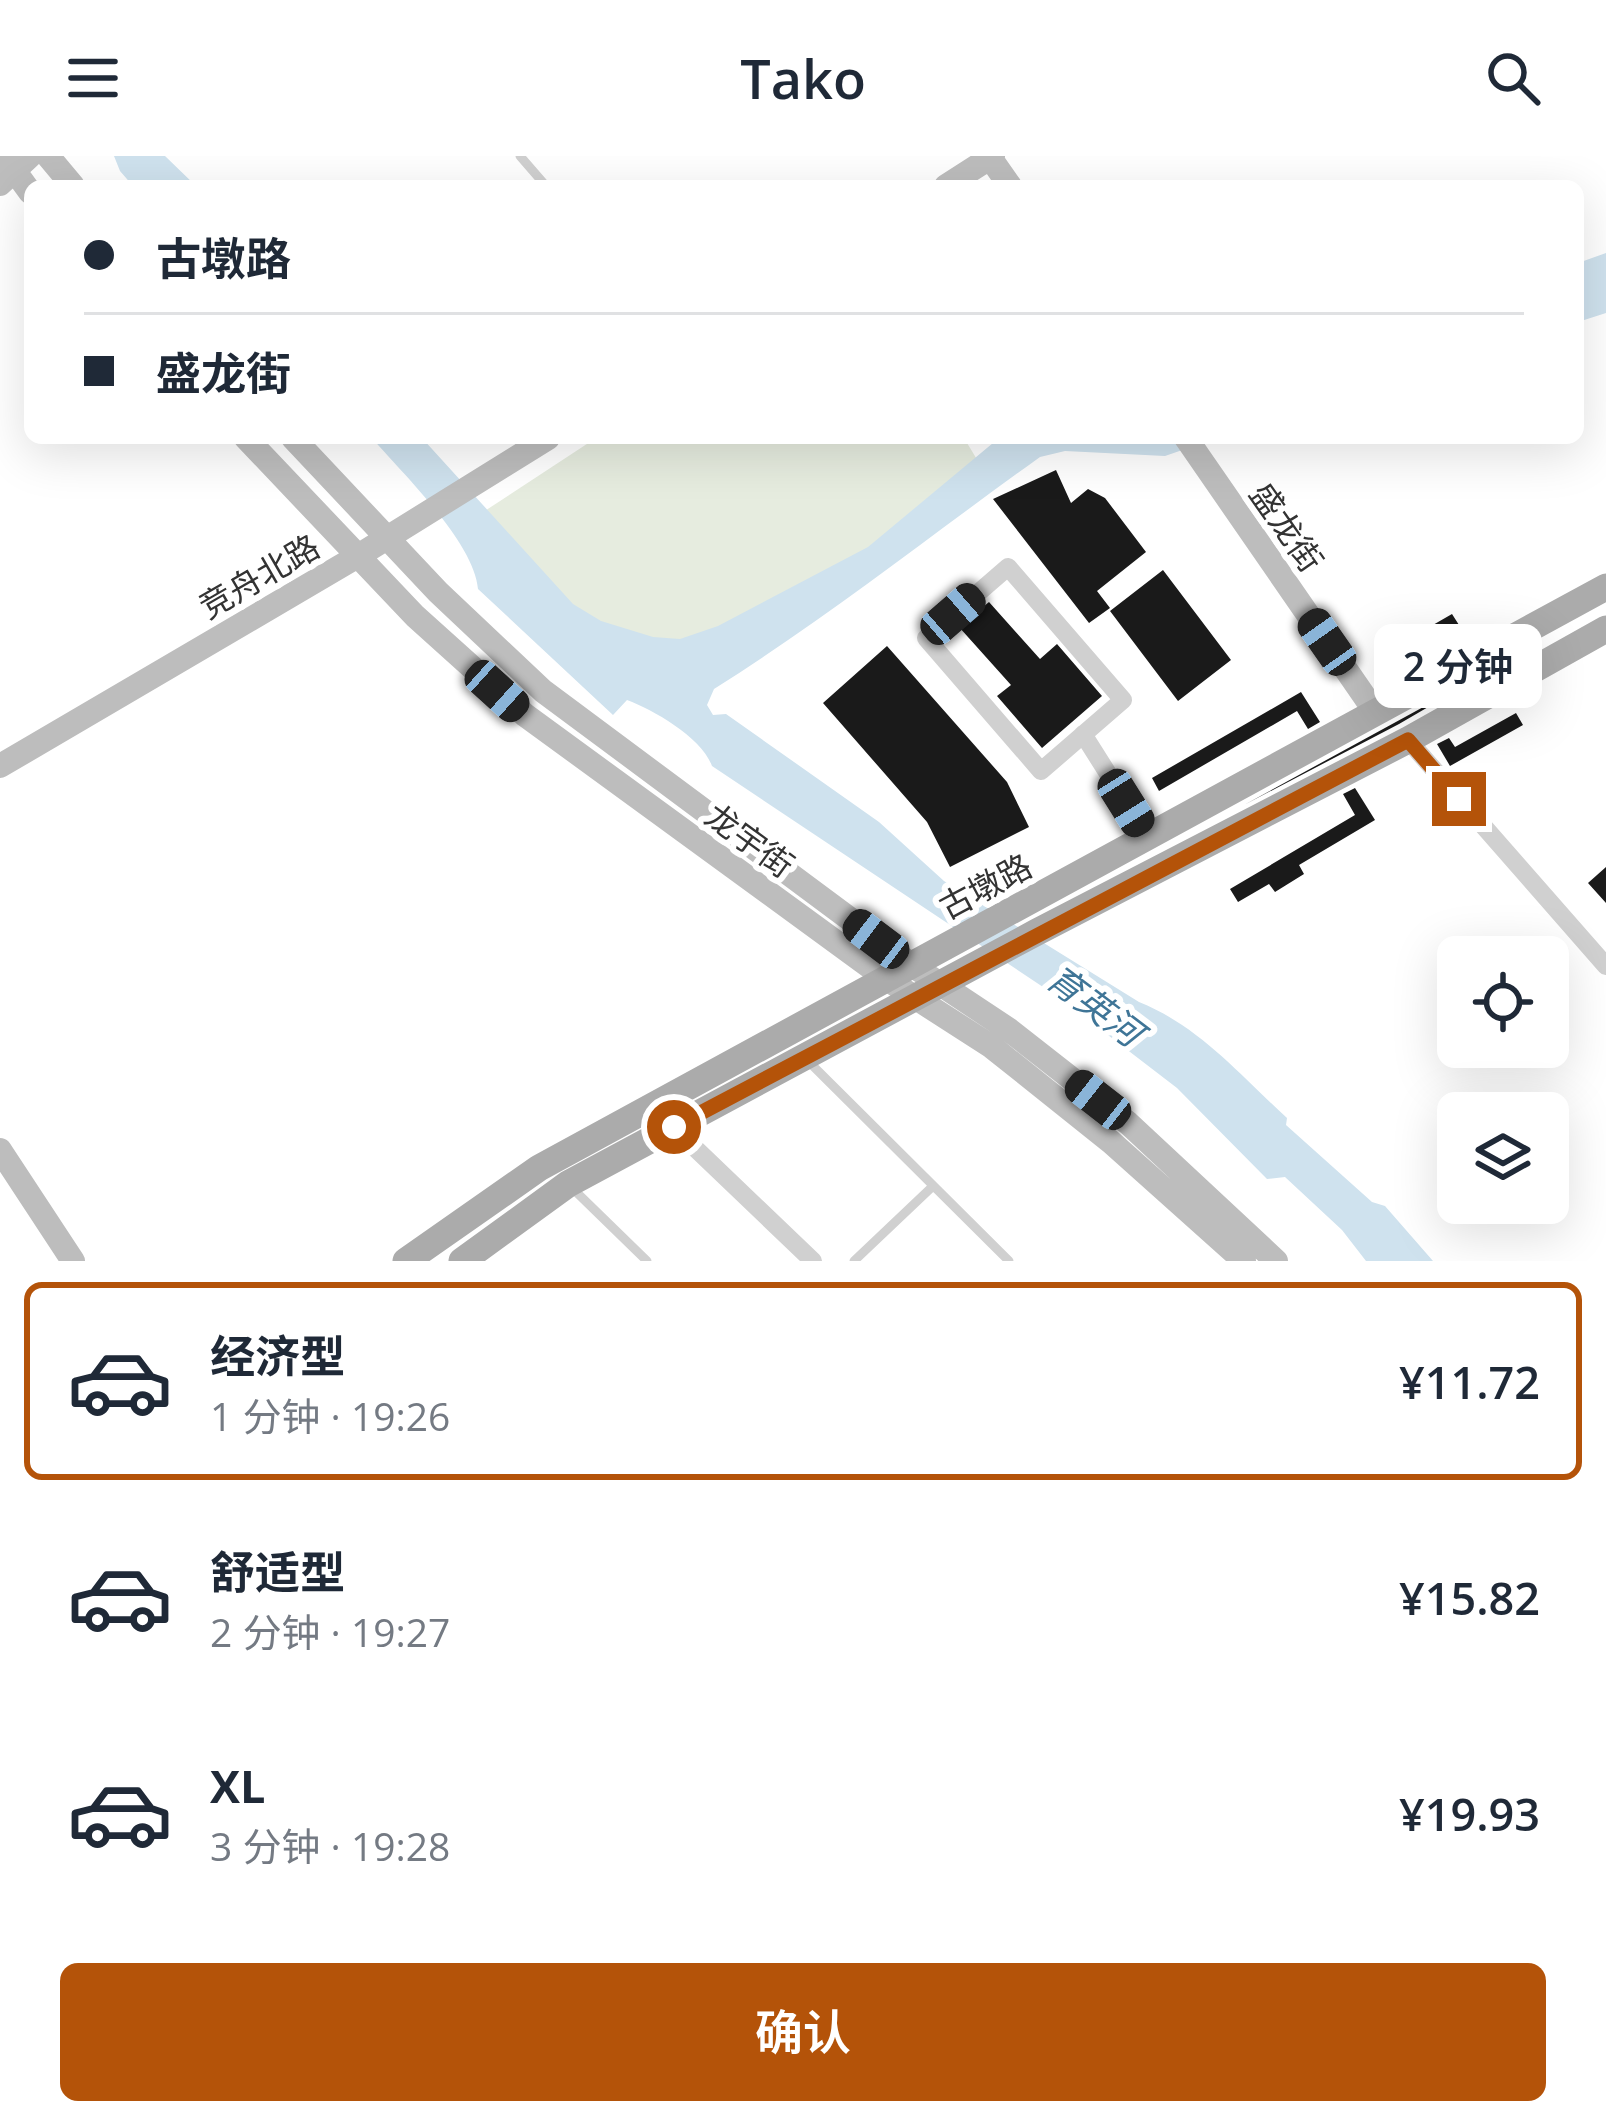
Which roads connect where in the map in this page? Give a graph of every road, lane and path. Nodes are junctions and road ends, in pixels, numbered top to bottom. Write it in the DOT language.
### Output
graph roads {
  1 [pos="48,156"];
  2 [pos="520,156"];
  3 [pos="991,156"];
  4 [pos="69,180"];
  5 [pos="541,180"];
  6 [pos="955,180"];
  7 [pos="252,444"];
  8 [pos="299,444"];
  9 [pos="538,444"];
  10 [pos="1190,444"];
  11 [pos="386,537"];
  12 [pos="358,556"];
  13 [pos="1606,587"];
  14 [pos="1606,629"];
  15 [pos="1376,713"];
  16 [pos="1083,734"];
  17 [pos="1408,740"];
  18 [pos="0,766"];
  19 [pos="1148,837"];
  20 [pos="1606,965"];
  21 [pos="901,973"];
  22 [pos="930,991"];
  23 [pos="803,1056"];
  24 [pos="674,1127"];
  25 [pos="0,1150"];
  26 [pos="568,1184"];
  27 [pos="932,1187"];
  28 [pos="477,1257"];
  29 [pos="73,1261"];
  30 [pos="406,1261"];
  31 [pos="647,1261"];
  32 [pos="814,1261"];
  33 [pos="854,1261"];
  34 [pos="1009,1261"];
  35 [pos="1244,1261"];
  36 [pos="1276,1261"];
  1 -- 4 [label="street"];
  2 -- 5 [label="lane"];
  3 -- 6 [label="street"];
  7 -- 12 [label="street, 龙宇街"];
  8 -- 11 [label="street, 龙宇街"];
  9 -- 11 [label="street, 竞舟北路"];
  10 -- 15 [label="street, 盛龙街"];
  11 -- 12 [label="street, 竞舟北路"];
  11 -- 21 [label="street, 龙宇街"];
  12 -- 18 [label="street, 竞舟北路"];
  12 -- 21 [label="street, 龙宇街"];
  13 -- 15 [label="main road, 古墩路"];
  14 -- 17 [label="main road, 古墩路"];
  15 -- 19 [label="main road, 古墩路"];
  16 -- 16 [label="street"];
  16 -- 19 [label="street"];
  17 -- 20 [label="street"];
  17 -- 22 [label="main road, 古墩路"];
  19 -- 21 [label="main road, 古墩路"];
  21 -- 22 [label="street, 龙宇街"];
  21 -- 30 [label="main road, 古墩路"];
  22 -- 23 [label="main road, 古墩路"];
  22 -- 35 [label="street, 龙宇街"];
  22 -- 36 [label="street, 龙宇街"];
  23 -- 24 [label="main road, 古墩路"];
  23 -- 27 [label="lane"];
  24 -- 26 [label="main road, 古墩路"];
  24 -- 32 [label="street"];
  25 -- 29 [label="street"];
  26 -- 28 [label="main road, 古墩路"];
  26 -- 31 [label="lane"];
  27 -- 33 [label="lane"];
  27 -- 34 [label="lane"];
}
